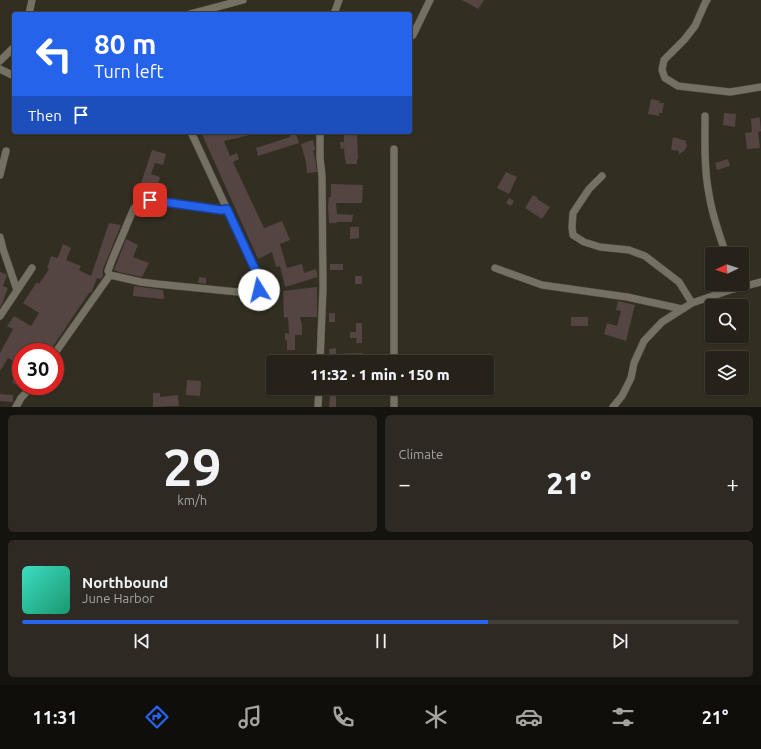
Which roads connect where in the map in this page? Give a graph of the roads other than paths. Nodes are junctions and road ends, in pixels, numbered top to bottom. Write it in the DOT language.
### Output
graph roads {
  1 [pos="32,0"];
  2 [pos="243,0"];
  3 [pos="339,0"];
  4 [pos="430,0"];
  5 [pos="707,0"];
  6 [pos="29,12"];
  7 [pos="198,12"];
  8 [pos="335,12"];
  9 [pos="412,36"];
  10 [pos="12,49"];
  11 [pos="0,61"];
  12 [pos="0,69"];
  13 [pos="12,75"];
  14 [pos="761,87"];
  15 [pos="704,116"];
  16 [pos="192,134"];
  17 [pos="320,134"];
  18 [pos="394,148"];
  19 [pos="6,151"];
  20 [pos="0,175"];
  21 [pos="602,176"];
  22 [pos="227,209"];
  23 [pos="0,237"];
  24 [pos="724,247"];
  25 [pos="32,268"];
  26 [pos="495,268"];
  27 [pos="110,275"];
  28 [pos="761,282"];
  29 [pos="749,284"];
  30 [pos="17,290"];
  31 [pos="724,291"];
  32 [pos="692,303"];
  33 [pos="682,309"];
  34 [pos="0,316"];
  35 [pos="62,343"];
  36 [pos="320,355"];
  37 [pos="394,355"];
  38 [pos="24,395"];
  39 [pos="319,395"];
  40 [pos="394,395"];
  41 [pos="16,407"];
  42 [pos="318,407"];
  43 [pos="394,407"];
  44 [pos="613,407"];
  1 -- 6 [label="street"];
  2 -- 7 [label="street"];
  3 -- 8 [label="street"];
  4 -- 9 [label="street"];
  5 -- 14 [label="street"];
  10 -- 11 [label="street"];
  12 -- 13 [label="street"];
  15 -- 24 [label="street"];
  16 -- 22 [label="street"];
  17 -- 36 [label="street"];
  18 -- 37 [label="street"];
  19 -- 20 [label="street"];
  21 -- 32 [label="street"];
  22 -- 27 [label="street"];
  22 -- 27 [label="street"];
  23 -- 30 [label="street"];
  25 -- 30 [label="street"];
  26 -- 33 [label="street"];
  27 -- 35 [label="street"];
  28 -- 29 [label="street"];
  30 -- 34 [label="street"];
  31 -- 32 [label="street"];
  32 -- 33 [label="street"];
  33 -- 44 [label="street"];
  38 -- 41 [label="street"];
  39 -- 42 [label="street"];
  40 -- 43 [label="street"];
}
